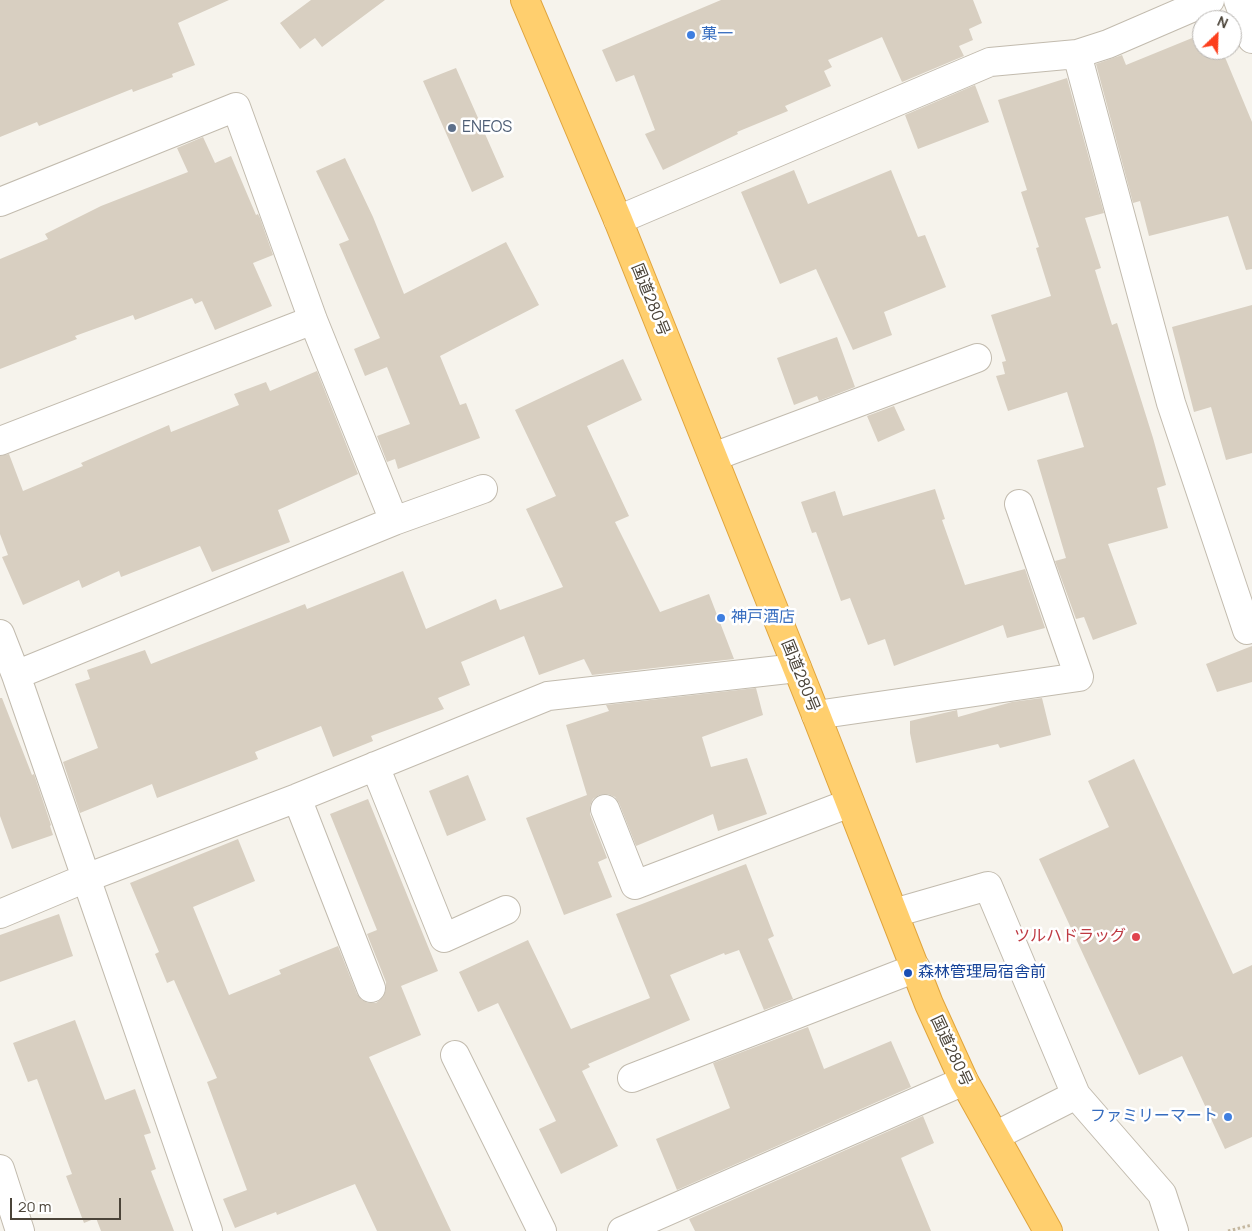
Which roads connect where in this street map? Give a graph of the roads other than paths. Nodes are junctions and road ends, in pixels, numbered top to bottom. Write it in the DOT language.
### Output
graph roads {
  1 [pos="525,0"];
  2 [pos="1210,0"];
  3 [pos="1238,0"];
  4 [pos="1252,39"];
  5 [pos="1077,54"];
  6 [pos="0,202"];
  7 [pos="618,220"];
  8 [pos="313,320"];
  9 [pos="977,358"];
  10 [pos="0,441"];
  11 [pos="713,457"];
  12 [pos="483,489"];
  13 [pos="1019,504"];
  14 [pos="394,521"];
  15 [pos="1247,630"];
  16 [pos="0,634"];
  17 [pos="797,668"];
  18 [pos="16,675"];
  19 [pos="816,715"];
  20 [pos="375,766"];
  21 [pos="297,798"];
  22 [pos="850,802"];
  23 [pos="606,809"];
  24 [pos="86,878"];
  25 [pos="506,910"];
  26 [pos="894,913"];
  27 [pos="0,914"];
  28 [pos="916,968"];
  29 [pos="371,988"];
  30 [pos="455,1055"];
  31 [pos="632,1078"];
  32 [pos="964,1081"];
  33 [pos="1076,1095"];
  34 [pos="995,1136"];
  35 [pos="0,1169"];
  36 [pos="20,1231"];
  37 [pos="208,1231"];
  38 [pos="542,1231"];
  39 [pos="622,1231"];
  40 [pos="1047,1231"];
  41 [pos="1174,1231"];
  1 -- 7 [label="highway, 国道280号"];
  2 -- 5 [label="street"];
  3 -- 4 [label="street"];
  5 -- 7 [label="street"];
  5 -- 15 [label="street"];
  6 -- 8 [label="street"];
  7 -- 11 [label="highway, 国道280号"];
  8 -- 10 [label="street"];
  8 -- 14 [label="street"];
  9 -- 11 [label="street"];
  11 -- 17 [label="highway, 国道280号"];
  12 -- 14 [label="street"];
  13 -- 19 [label="street"];
  14 -- 18 [label="street"];
  16 -- 18 [label="street"];
  17 -- 19 [label="highway, 国道280号"];
  17 -- 20 [label="street"];
  18 -- 24 [label="street"];
  19 -- 22 [label="highway, 国道280号"];
  20 -- 21 [label="street"];
  20 -- 25 [label="street"];
  21 -- 24 [label="street"];
  21 -- 29 [label="street"];
  22 -- 23 [label="street"];
  22 -- 26 [label="highway, 国道280号"];
  24 -- 27 [label="street"];
  24 -- 37 [label="street"];
  26 -- 28 [label="highway, 国道280号"];
  26 -- 33 [label="street"];
  28 -- 31 [label="street"];
  28 -- 32 [label="highway, 国道280号"];
  30 -- 38 [label="street"];
  32 -- 34 [label="highway, 国道280号"];
  32 -- 39 [label="street"];
  33 -- 34 [label="street"];
  33 -- 41 [label="street"];
  34 -- 40 [label="highway, 国道280号"];
  35 -- 36 [label="street"];
}
